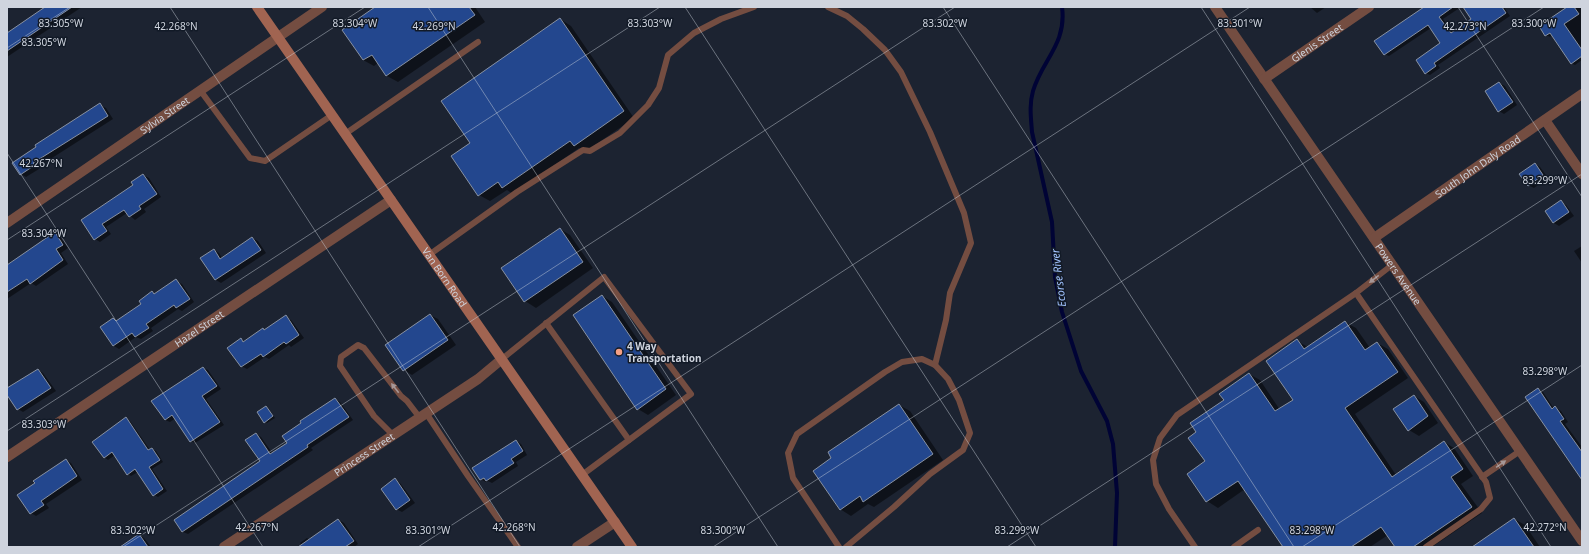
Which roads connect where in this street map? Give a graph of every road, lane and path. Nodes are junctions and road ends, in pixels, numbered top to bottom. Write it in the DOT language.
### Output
graph roads {
  1 [pos="257,7"];
  2 [pos="322,7"];
  3 [pos="754,7"];
  4 [pos="828,7"];
  5 [pos="1215,7"];
  6 [pos="1369,7"];
  7 [pos="278,38"];
  8 [pos="478,42"];
  9 [pos="1264,79"];
  10 [pos="200,90"];
  11 [pos="1582,94"];
  12 [pos="332,115"];
  13 [pos="1545,120"];
  14 [pos="345,134"];
  15 [pos="1582,174"];
  16 [pos="392,200"];
  17 [pos="7,222"];
  18 [pos="1374,238"];
  19 [pos="429,255"];
  20 [pos="1392,265"];
  21 [pos="1356,293"];
  22 [pos="546,323"];
  23 [pos="502,359"];
  24 [pos="935,365"];
  25 [pos="423,415"];
  26 [pos="393,435"];
  27 [pos="629,440"];
  28 [pos="1520,451"];
  29 [pos="7,457"];
  30 [pos="582,475"];
  31 [pos="1482,477"];
  32 [pos="615,522"];
  33 [pos="1258,530"];
  34 [pos="1582,541"];
  35 [pos="224,547"];
  36 [pos="518,547"];
  37 [pos="577,547"];
  38 [pos="632,547"];
  39 [pos="839,547"];
  40 [pos="846,547"];
  41 [pos="1195,547"];
  42 [pos="1234,547"];
  43 [pos="1426,547"];
  1 -- 7 [label="main road, Van Born Road"];
  2 -- 7 [label="street, Sylvia Street"];
  3 -- 19 [label="lane"];
  4 -- 24 [label="lane"];
  5 -- 9 [label="street, Powers Avenue"];
  6 -- 9 [label="street, Glenis Street"];
  7 -- 10 [label="street, Sylvia Street"];
  7 -- 12 [label="main road, Van Born Road"];
  8 -- 14 [label="lane"];
  9 -- 18 [label="street, Powers Avenue"];
  10 -- 12 [label="lane"];
  10 -- 17 [label="street, Sylvia Street"];
  11 -- 13 [label="street, South John Daly Road"];
  12 -- 14 [label="main road, Van Born Road"];
  13 -- 15 [label="street"];
  13 -- 18 [label="street, South John Daly Road"];
  14 -- 16 [label="main road, Van Born Road"];
  16 -- 19 [label="main road, Van Born Road"];
  16 -- 29 [label="street, Hazel Street"];
  18 -- 20 [label="street, Powers Avenue"];
  19 -- 23 [label="main road, Van Born Road"];
  20 -- 21 [label="lane, one-way"];
  20 -- 28 [label="street, Powers Avenue"];
  21 -- 31 [label="lane"];
  21 -- 41 [label="lane"];
  22 -- 23 [label="lane"];
  22 -- 27 [label="lane"];
  22 -- 27 [label="lane"];
  23 -- 25 [label="street, Princess Street"];
  23 -- 30 [label="main road, Van Born Road"];
  24 -- 39 [label="lane"];
  24 -- 40 [label="lane"];
  25 -- 26 [label="street, Princess Street"];
  25 -- 26 [label="lane, one-way"];
  25 -- 36 [label="lane"];
  26 -- 35 [label="street, Princess Street"];
  27 -- 30 [label="lane"];
  31 -- 28 [label="lane, one-way"];
  28 -- 34 [label="street, Powers Avenue"];
  30 -- 32 [label="main road, Van Born Road"];
  31 -- 43 [label="lane"];
  32 -- 37 [label="street"];
  32 -- 38 [label="main road, Van Born Road"];
  33 -- 42 [label="lane"];
}
